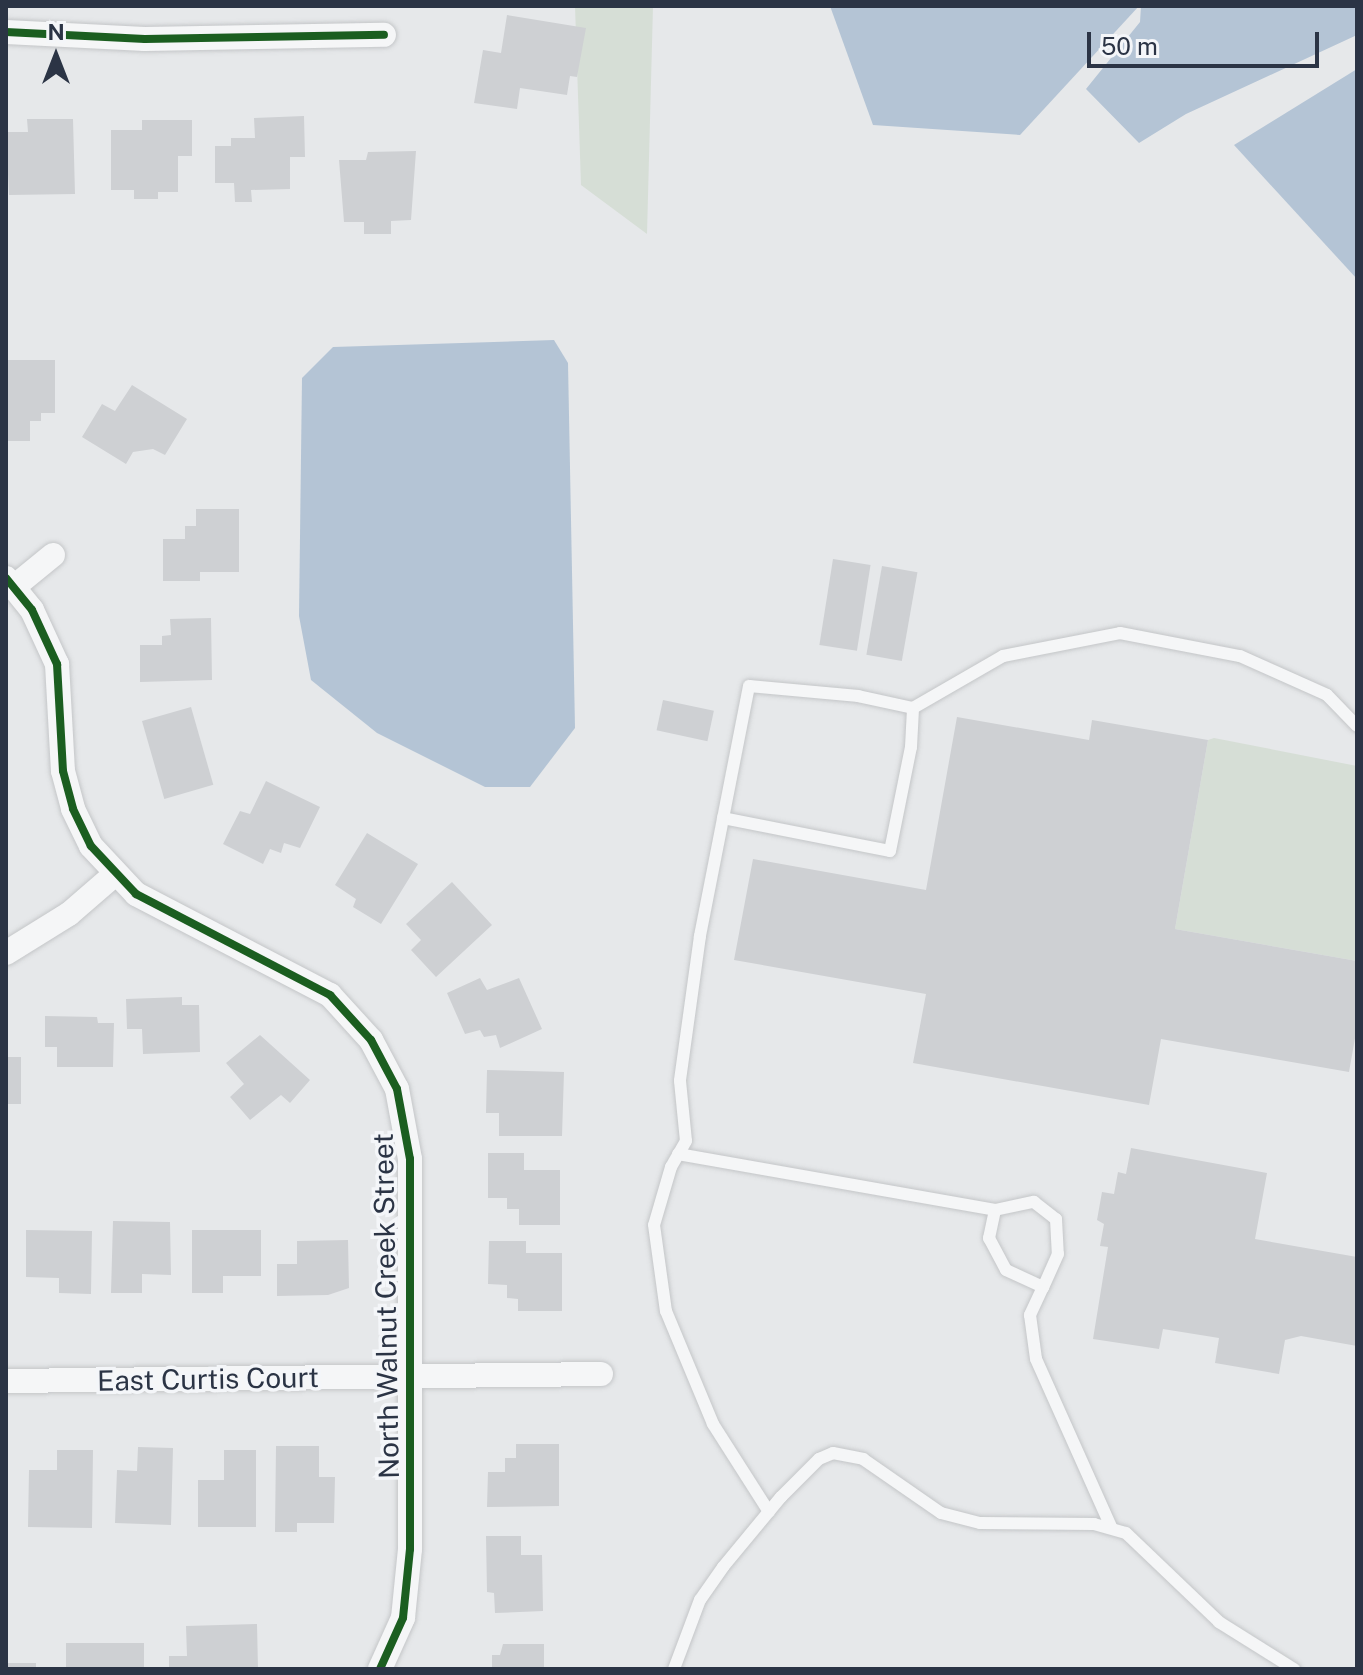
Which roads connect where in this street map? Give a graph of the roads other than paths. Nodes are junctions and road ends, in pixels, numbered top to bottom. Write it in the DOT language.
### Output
graph roads {
  1 [pos="6,32"];
  2 [pos="384,35"];
  3 [pos="53,555"];
  4 [pos="10,582"];
  5 [pos="913,708"];
  6 [pos="1357,726"];
  7 [pos="723,818"];
  8 [pos="114,875"];
  9 [pos="6,953"];
  10 [pos="678,1154"];
  11 [pos="995,1210"];
  12 [pos="1043,1287"];
  13 [pos="601,1374"];
  14 [pos="410,1378"];
  15 [pos="6,1381"];
  16 [pos="769,1512"];
  17 [pos="1111,1527"];
  18 [pos="380,1669"];
  19 [pos="674,1669"];
  20 [pos="1294,1669"];
  1 -- 2 [label="street"];
  3 -- 4 [label="street"];
  4 -- 8 [label="street, North Walnut Creek Street"];
  5 -- 6 [label="lane"];
  5 -- 7 [label="lane"];
  5 -- 7 [label="lane"];
  7 -- 10 [label="lane"];
  8 -- 9 [label="street"];
  8 -- 14 [label="street, North Walnut Creek Street"];
  10 -- 11 [label="lane"];
  10 -- 16 [label="lane"];
  11 -- 12 [label="lane"];
  11 -- 12 [label="lane"];
  12 -- 17 [label="lane"];
  13 -- 14 [label="street, East Curtis Court"];
  14 -- 15 [label="street, East Curtis Court"];
  14 -- 18 [label="street, North Walnut Creek Street"];
  16 -- 17 [label="lane"];
  16 -- 19 [label="lane"];
  17 -- 20 [label="lane"];
}
